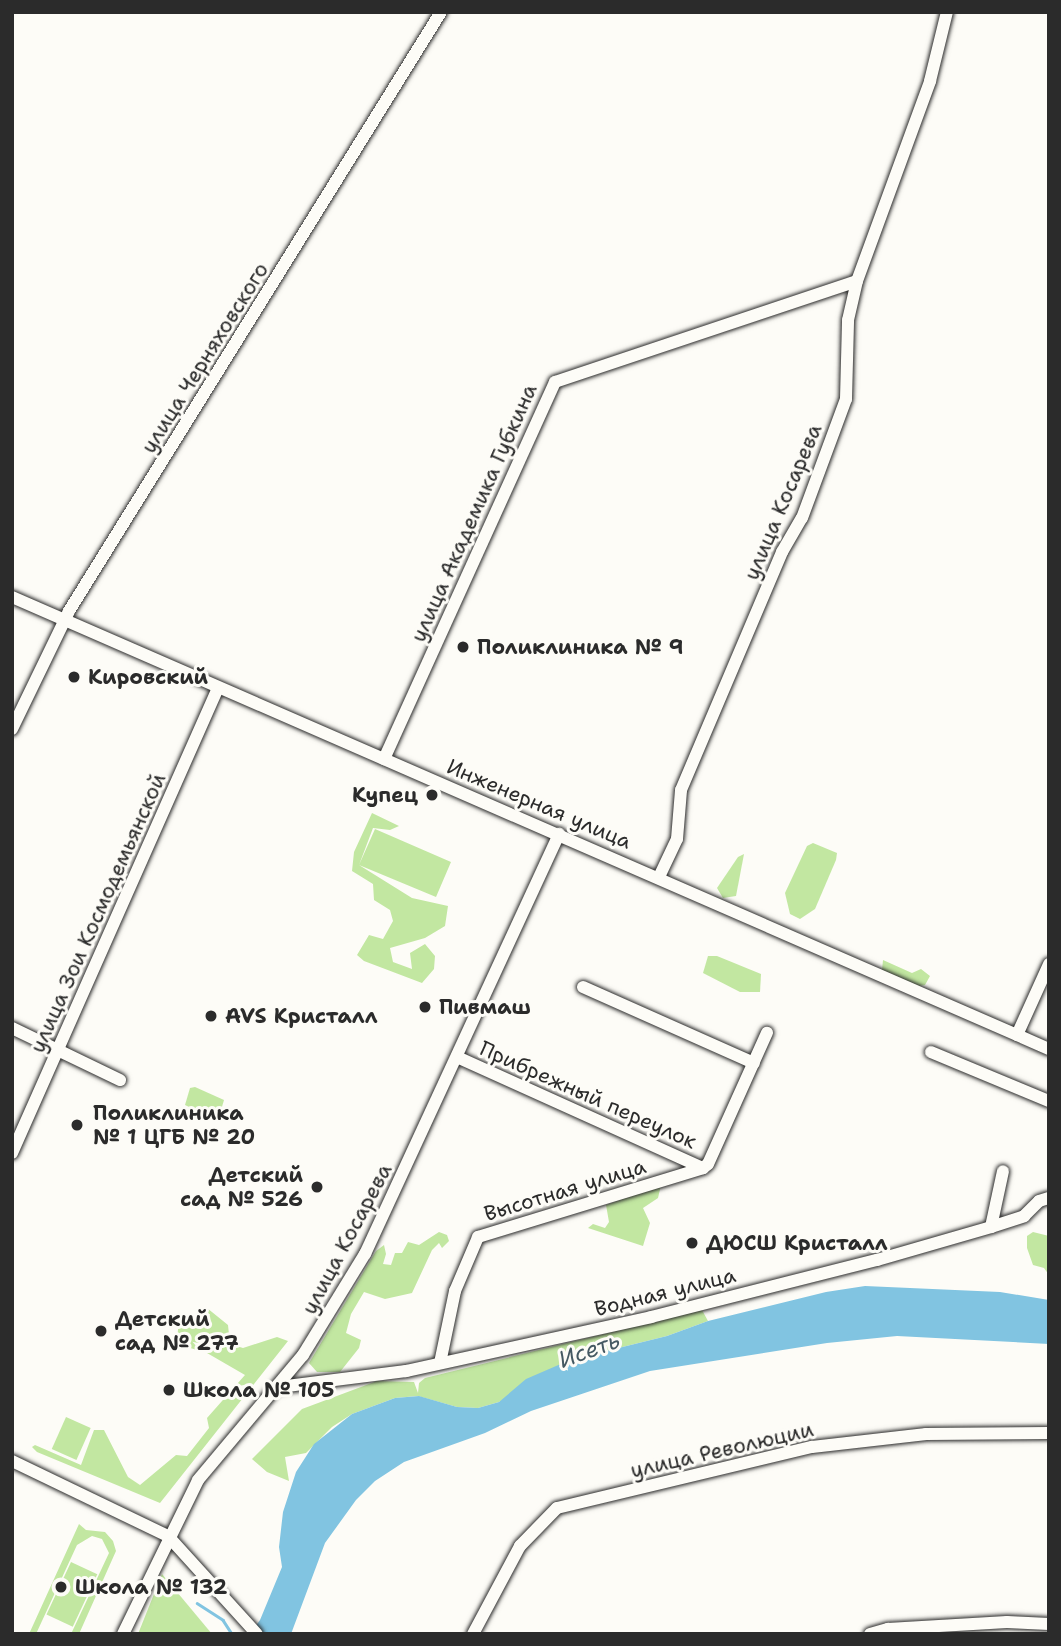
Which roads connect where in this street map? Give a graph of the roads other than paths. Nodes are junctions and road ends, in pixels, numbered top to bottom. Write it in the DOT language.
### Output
graph roads {
  1 [pos="441,12"];
  2 [pos="947,12"];
  3 [pos="857,281"];
  4 [pos="12,597"];
  5 [pos="64,621"];
  6 [pos="218,688"];
  7 [pos="12,729"];
  8 [pos="384,759"];
  9 [pos="559,834"];
  10 [pos="659,877"];
  11 [pos="1049,964"];
  12 [pos="583,988"];
  13 [pos="12,1028"];
  14 [pos="767,1033"];
  15 [pos="1017,1035"];
  16 [pos="1049,1049"];
  17 [pos="58,1051"];
  18 [pos="932,1052"];
  19 [pos="457,1057"];
  20 [pos="754,1063"];
  21 [pos="120,1080"];
  22 [pos="1049,1101"];
  23 [pos="12,1153"];
  24 [pos="703,1168"];
  25 [pos="1003,1171"];
  26 [pos="1049,1198"];
  27 [pos="990,1227"];
  28 [pos="440,1363"];
  29 [pos="279,1387"];
  30 [pos="1049,1433"];
  31 [pos="12,1461"];
  32 [pos="168,1536"];
  33 [pos="1049,1624"];
  34 [pos="123,1634"];
  35 [pos="257,1634"];
  36 [pos="472,1634"];
  37 [pos="870,1634"];
  1 -- 5 [label="street, улица Черняховского"];
  2 -- 3 [label="street, улица Косарева"];
  3 -- 8 [label="street, улица Академика Губкина"];
  3 -- 10 [label="street, улица Косарева"];
  4 -- 5 [label="street, Инженерная улица"];
  5 -- 6 [label="street, Инженерная улица"];
  5 -- 7 [label="street, улица Черняховского"];
  6 -- 8 [label="street, Инженерная улица"];
  6 -- 17 [label="street, улица Зои Космодемьянской"];
  8 -- 9 [label="street, Инженерная улица"];
  9 -- 10 [label="street, Инженерная улица"];
  9 -- 19 [label="street, улица Косарева"];
  10 -- 15 [label="street, Инженерная улица"];
  11 -- 15 [label="street"];
  12 -- 20 [label="street"];
  13 -- 17 [label="street"];
  14 -- 20 [label="street"];
  15 -- 16 [label="street, Инженерная улица"];
  17 -- 21 [label="street"];
  17 -- 23 [label="street, улица Зои Космодемьянской"];
  18 -- 22 [label="street"];
  19 -- 24 [label="street, Прибрежный переулок"];
  19 -- 29 [label="street, улица Косарева"];
  20 -- 24 [label="street"];
  24 -- 28 [label="street, Высотная улица"];
  25 -- 27 [label="street"];
  26 -- 27 [label="street, Водная улица"];
  27 -- 28 [label="street, Водная улица"];
  28 -- 29 [label="street, Водная улица"];
  29 -- 32 [label="street, улица Косарева"];
  30 -- 36 [label="street, улица Революции"];
  31 -- 32 [label="street"];
  32 -- 34 [label="street, улица Косарева"];
  32 -- 35 [label="street"];
  33 -- 37 [label="street"];
}
